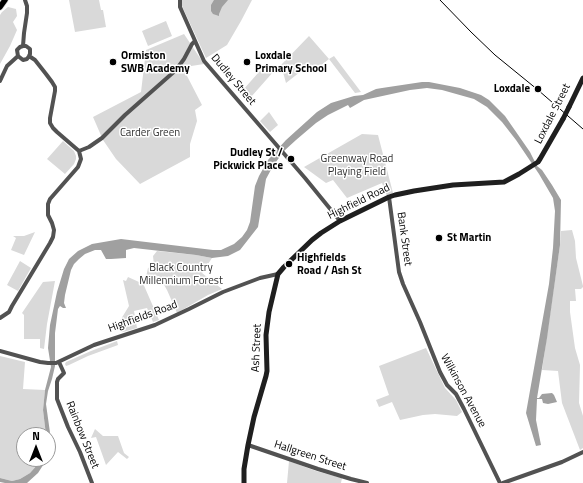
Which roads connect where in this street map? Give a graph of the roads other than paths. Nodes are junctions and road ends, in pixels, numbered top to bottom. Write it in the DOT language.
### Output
graph roads {
  1 [pos="3,0"];
  2 [pos="21,0"];
  3 [pos="25,0"];
  4 [pos="180,0"];
  5 [pos="0,7"];
  6 [pos="27,9"];
  7 [pos="195,42"];
  8 [pos="24,46"];
  9 [pos="18,56"];
  10 [pos="29,56"];
  11 [pos="583,78"];
  12 [pos="0,81"];
  13 [pos="79,151"];
  14 [pos="540,159"];
  15 [pos="389,197"];
  16 [pos="340,221"];
  17 [pos="278,274"];
  18 [pos="403,284"];
  19 [pos="0,318"];
  20 [pos="0,351"];
  21 [pos="57,362"];
  22 [pos="248,445"];
  23 [pos="583,452"];
  24 [pos="92,483"];
  25 [pos="244,483"];
  26 [pos="367,483"];
  27 [pos="501,483"];
  1 -- 5 [label="highway"];
  2 -- 6 [label="street"];
  3 -- 6 [label="street"];
  4 -- 7 [label="street, Dudley Street"];
  6 -- 8 [label="street"];
  7 -- 13 [label="street"];
  7 -- 16 [label="street, Dudley Street"];
  8 -- 9 [label="street"];
  8 -- 10 [label="street"];
  9 -- 10 [label="street"];
  9 -- 12 [label="street"];
  10 -- 13 [label="street"];
  11 -- 14 [label="main road, Loxdale Street, bridge"];
  13 -- 19 [label="street"];
  14 -- 15 [label="main road, Highfield Road"];
  15 -- 16 [label="main road, Highfield Road"];
  15 -- 18 [label="street, Bank Street"];
  16 -- 17 [label="main road, Highfield Road"];
  17 -- 21 [label="street, Highfields Road"];
  17 -- 22 [label="main road, Ash Street"];
  18 -- 27 [label="street, Wilkinson Avenue"];
  20 -- 21 [label="street"];
  21 -- 24 [label="street, Rainbow Street"];
  22 -- 25 [label="main road, Ash Street"];
  22 -- 26 [label="street, Hallgreen Street"];
  23 -- 27 [label="street"];
}
